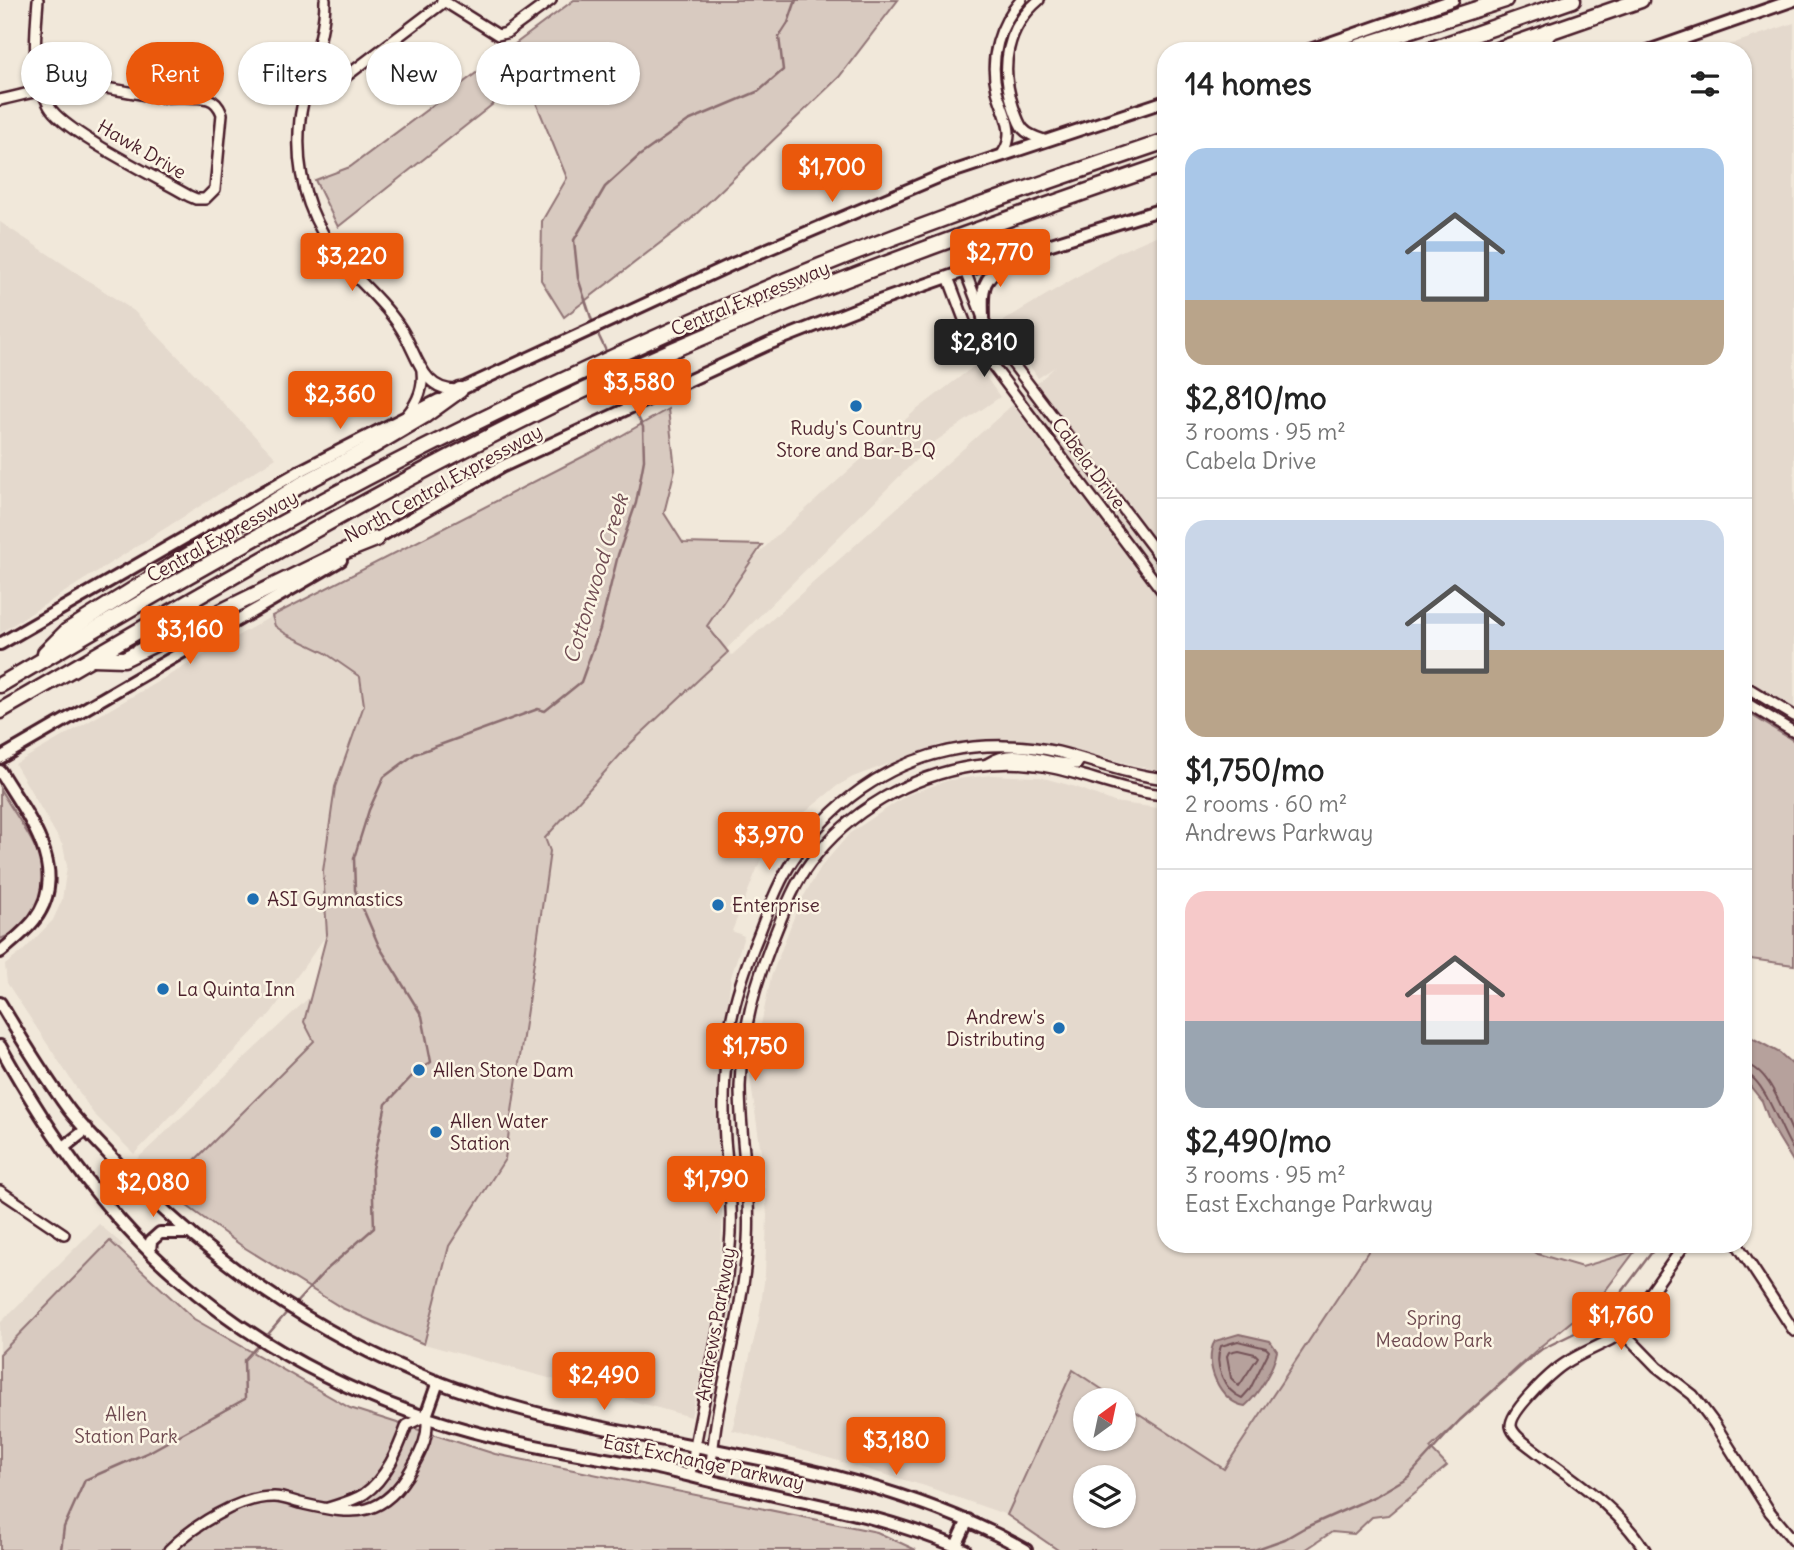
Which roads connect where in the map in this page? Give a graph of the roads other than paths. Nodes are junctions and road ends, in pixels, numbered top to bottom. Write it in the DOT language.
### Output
graph roads {
  1 [pos="38,0"];
  2 [pos="325,0"];
  3 [pos="551,0"];
  4 [pos="1021,0"];
  5 [pos="1039,0"];
  6 [pos="1453,0"];
  7 [pos="1505,0"];
  8 [pos="1573,0"];
  9 [pos="1642,0"];
  10 [pos="1794,0"];
  11 [pos="442,1"];
  12 [pos="1550,32"];
  13 [pos="35,42"];
  14 [pos="319,42"];
  15 [pos="1333,42"];
  16 [pos="1374,42"];
  17 [pos="1452,42"];
  18 [pos="1521,42"];
  19 [pos="1543,42"];
  20 [pos="1674,42"];
  21 [pos="352,71"];
  22 [pos="43,90"];
  23 [pos="21,95"];
  24 [pos="0,100"];
  25 [pos="1157,103"];
  26 [pos="303,105"];
  27 [pos="1044,139"];
  28 [pos="1157,144"];
  29 [pos="1003,153"];
  30 [pos="1157,166"];
  31 [pos="1157,211"];
  32 [pos="1008,257"];
  33 [pos="965,271"];
  34 [pos="948,277"];
  35 [pos="983,318"];
  36 [pos="422,369"];
  37 [pos="460,390"];
  38 [pos="407,415"];
  39 [pos="376,539"];
  40 [pos="1157,553"];
  41 [pos="1157,584"];
  42 [pos="0,644"];
  43 [pos="92,658"];
  44 [pos="28,669"];
  45 [pos="0,685"];
  46 [pos="1752,690"];
  47 [pos="1752,706"];
  48 [pos="0,711"];
  49 [pos="1794,716"];
  50 [pos="1794,732"];
  51 [pos="0,758"];
  52 [pos="1080,759"];
  53 [pos="985,765"];
  54 [pos="0,771"];
  55 [pos="878,778"];
  56 [pos="1157,778"];
  57 [pos="888,794"];
  58 [pos="1157,794"];
  59 [pos="18,936"];
  60 [pos="0,942"];
  61 [pos="0,952"];
  62 [pos="748,961"];
  63 [pos="763,966"];
  64 [pos="0,1003"];
  65 [pos="0,1046"];
  66 [pos="87,1129"];
  67 [pos="742,1141"];
  68 [pos="725,1142"];
  69 [pos="64,1147"];
  70 [pos="0,1192"];
  71 [pos="190,1233"];
  72 [pos="64,1234"];
  73 [pos="150,1251"];
  74 [pos="1679,1253"];
  75 [pos="1743,1253"];
  76 [pos="729,1255"];
  77 [pos="746,1258"];
  78 [pos="1794,1331"];
  79 [pos="1623,1332"];
  80 [pos="438,1382"];
  81 [pos="426,1416"];
  82 [pos="694,1447"];
  83 [pos="713,1451"];
  84 [pos="690,1475"];
  85 [pos="709,1480"];
  86 [pos="328,1508"];
  87 [pos="968,1520"];
  88 [pos="1794,1541"];
  89 [pos="960,1548"];
  90 [pos="169,1550"];
  91 [pos="1026,1550"];
  92 [pos="1645,1550"];
  1 -- 13 [label="street, Hawk Drive"];
  2 -- 14 [label="street"];
  3 -- 11 [label="street"];
  4 -- 29 [label="street"];
  5 -- 27 [label="street"];
  6 -- 15 [label="main road"];
  7 -- 16 [label="highway"];
  8 -- 17 [label="highway"];
  9 -- 12 [label="highway"];
  10 -- 20 [label="main road"];
  11 -- 21 [label="street"];
  12 -- 18 [label="highway"];
  12 -- 19 [label="highway"];
  22 -- 22 [label="street, Hawk Drive"];
  23 -- 24 [label="street"];
  25 -- 27 [label="main road"];
  26 -- 36 [label="street"];
  27 -- 29 [label="main road"];
  28 -- 44 [label="highway, Central Expressway"];
  29 -- 37 [label="main road"];
  30 -- 43 [label="highway, Central Expressway"];
  31 -- 32 [label="main road, North Central Expressway"];
  32 -- 33 [label="main road, North Central Expressway"];
  32 -- 35 [label="main road"];
  33 -- 34 [label="main road, North Central Expressway"];
  33 -- 35 [label="street, Cabela Drive"];
  34 -- 39 [label="main road, North Central Expressway"];
  34 -- 41 [label="street, Cabela Drive"];
  35 -- 40 [label="street, Cabela Drive"];
  36 -- 37 [label="street"];
  36 -- 38 [label="street"];
  37 -- 38 [label="main road"];
  37 -- 44 [label="highway"];
  38 -- 42 [label="main road"];
  39 -- 43 [label="highway"];
  39 -- 51 [label="main road, North Central Expressway"];
  43 -- 48 [label="highway, Central Expressway"];
  44 -- 45 [label="highway, Central Expressway"];
  46 -- 49 [label="street"];
  47 -- 50 [label="street"];
  52 -- 53 [label="street"];
  52 -- 55 [label="street, Andrews Parkway"];
  52 -- 56 [label="street, Andrews Parkway"];
  53 -- 57 [label="street, Andrews Parkway"];
  53 -- 58 [label="street, Andrews Parkway"];
  54 -- 59 [label="main road"];
  55 -- 57 [label="street"];
  55 -- 62 [label="street, Andrews Parkway"];
  57 -- 63 [label="street, Andrews Parkway"];
  59 -- 60 [label="main road"];
  59 -- 61 [label="main road"];
  62 -- 63 [label="street"];
  62 -- 68 [label="street, Andrews Parkway"];
  63 -- 67 [label="street, Andrews Parkway"];
  64 -- 66 [label="main road, East Exchange Parkway"];
  65 -- 69 [label="main road, East Exchange Parkway"];
  66 -- 69 [label="main road"];
  66 -- 71 [label="main road, East Exchange Parkway"];
  67 -- 68 [label="street"];
  67 -- 77 [label="street, Andrews Parkway"];
  68 -- 76 [label="street, Andrews Parkway"];
  69 -- 73 [label="main road, East Exchange Parkway"];
  70 -- 72 [label="street"];
  71 -- 73 [label="main road"];
  71 -- 80 [label="main road, East Exchange Parkway"];
  73 -- 81 [label="main road, East Exchange Parkway"];
  74 -- 79 [label="street"];
  75 -- 78 [label="street"];
  76 -- 77 [label="street"];
  76 -- 82 [label="street, Andrews Parkway"];
  77 -- 83 [label="street, Andrews Parkway"];
  79 -- 88 [label="street"];
  79 -- 92 [label="street"];
  80 -- 81 [label="main road"];
  80 -- 82 [label="main road, East Exchange Parkway"];
  81 -- 84 [label="main road, East Exchange Parkway"];
  81 -- 86 [label="street"];
  81 -- 86 [label="street"];
  82 -- 83 [label="main road, East Exchange Parkway"];
  82 -- 84 [label="street, Andrews Parkway"];
  83 -- 85 [label="street, Andrews Parkway"];
  83 -- 87 [label="main road, East Exchange Parkway"];
  84 -- 85 [label="main road, East Exchange Parkway"];
  85 -- 89 [label="main road, East Exchange Parkway"];
  86 -- 90 [label="street"];
  87 -- 89 [label="main road"];
  87 -- 91 [label="main road, East Exchange Parkway"];
}
